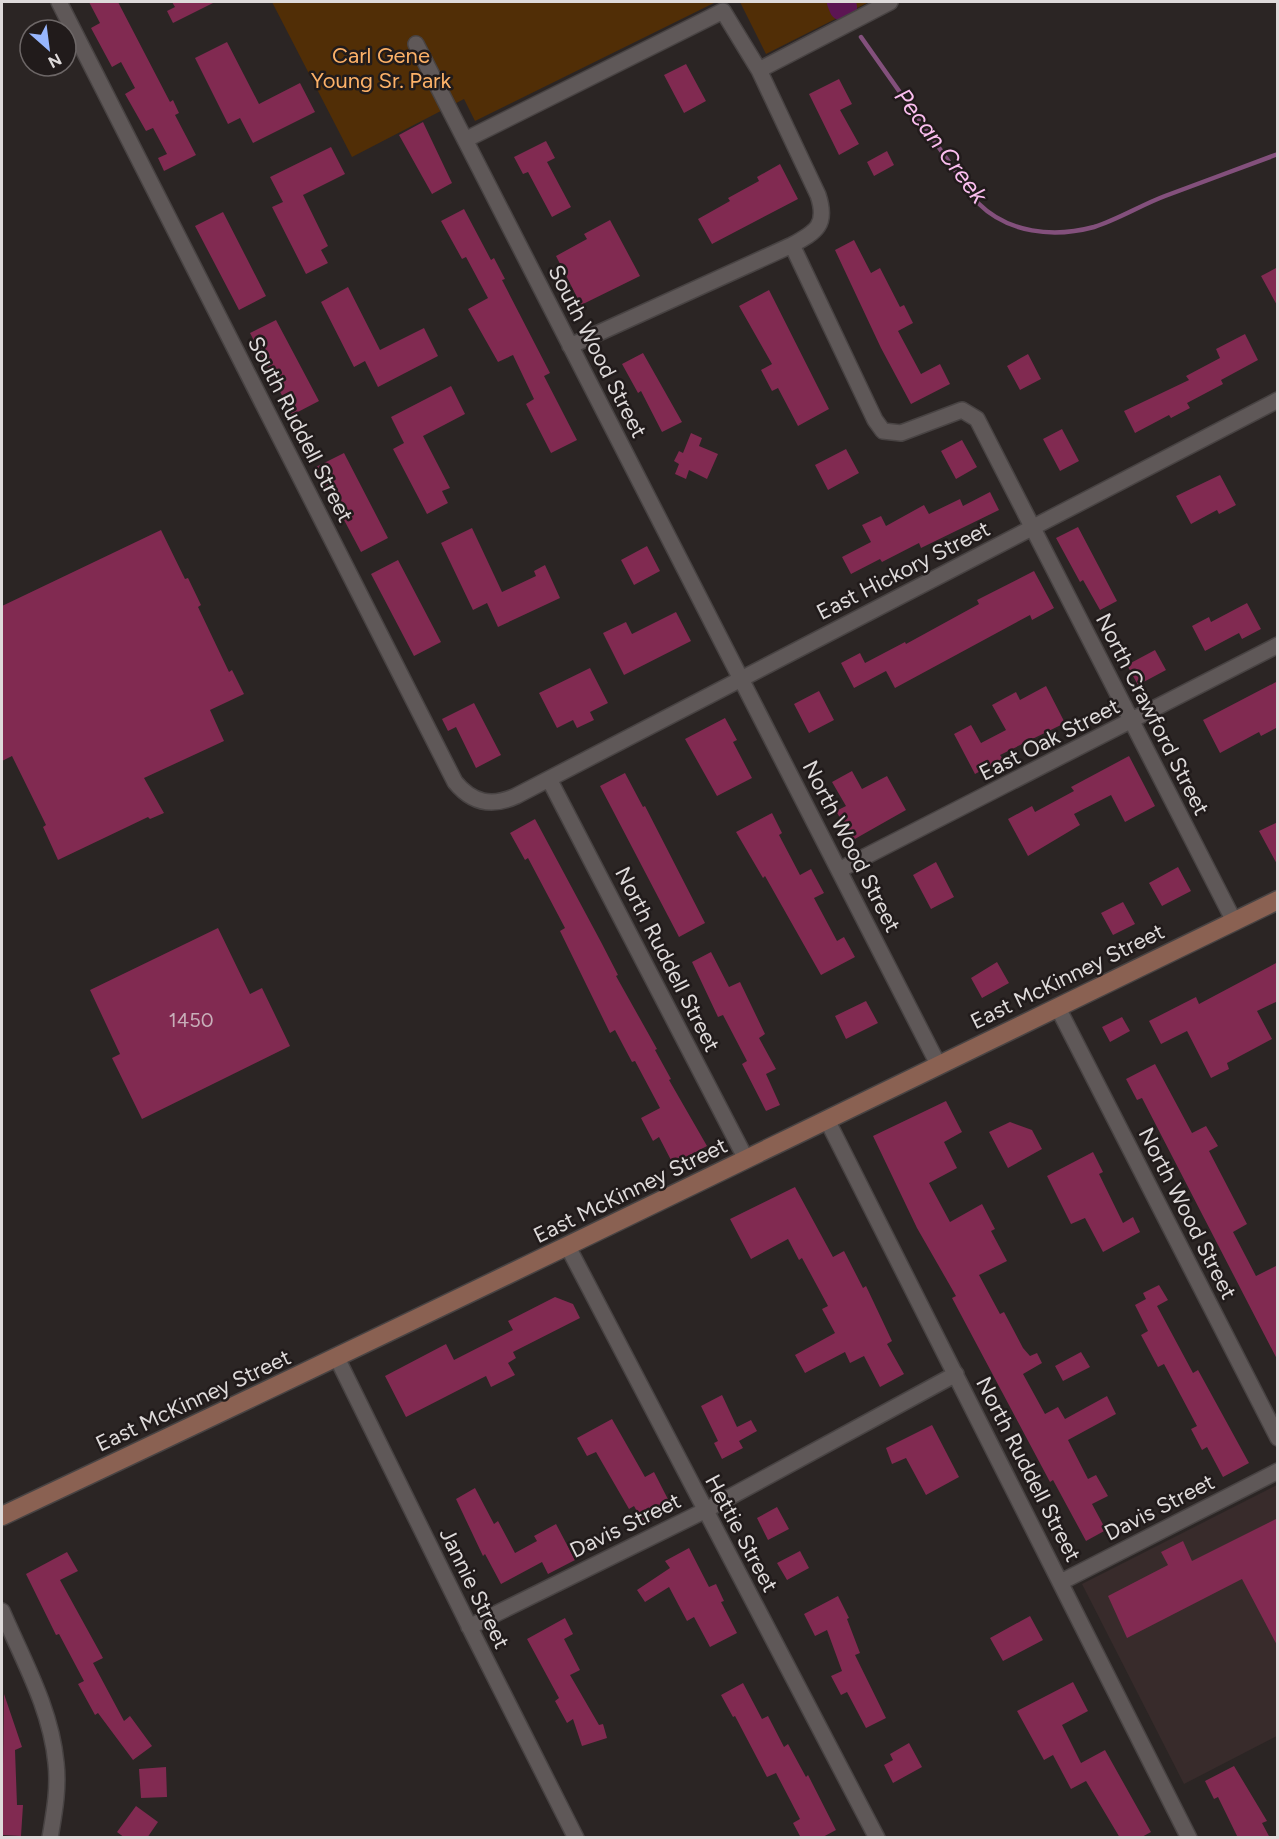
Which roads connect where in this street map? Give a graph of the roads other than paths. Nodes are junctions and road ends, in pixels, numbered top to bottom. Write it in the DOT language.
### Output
graph roads {
  1 [pos="58,2"];
  2 [pos="890,2"];
  3 [pos="416,44"];
  4 [pos="759,70"];
  5 [pos="465,140"];
  6 [pos="792,245"];
  7 [pos="570,345"];
  8 [pos="1278,400"];
  9 [pos="1033,528"];
  10 [pos="1278,645"];
  11 [pos="741,680"];
  12 [pos="1132,722"];
  13 [pos="549,779"];
  14 [pos="840,870"];
  15 [pos="1278,900"];
  16 [pos="1234,921"];
  17 [pos="1058,1008"];
  18 [pos="939,1066"];
  19 [pos="827,1120"];
  20 [pos="746,1159"];
  21 [pos="568,1247"];
  22 [pos="337,1358"];
  23 [pos="956,1374"];
  24 [pos="1278,1438"];
  25 [pos="1278,1471"];
  26 [pos="704,1511"];
  27 [pos="2,1516"];
  28 [pos="1061,1582"];
  29 [pos="2,1611"];
  30 [pos="469,1627"];
  31 [pos="50,1838"];
  32 [pos="576,1838"];
  33 [pos="877,1838"];
  34 [pos="1189,1838"];
  1 -- 13 [label="street, South Ruddell Street"];
  2 -- 4 [label="street"];
  3 -- 5 [label="street, South Wood Street"];
  4 -- 5 [label="street"];
  4 -- 6 [label="street"];
  5 -- 7 [label="street, South Wood Street"];
  6 -- 7 [label="street"];
  6 -- 9 [label="street, North Crawford Street"];
  7 -- 11 [label="street, South Wood Street"];
  8 -- 9 [label="street, East Hickory Street"];
  9 -- 11 [label="street, East Hickory Street"];
  9 -- 12 [label="street, North Crawford Street"];
  10 -- 12 [label="street, East Oak Street"];
  11 -- 13 [label="street, East Hickory Street"];
  11 -- 14 [label="street, North Wood Street"];
  12 -- 14 [label="street, East Oak Street"];
  12 -- 16 [label="street, North Crawford Street"];
  13 -- 20 [label="street, North Ruddell Street"];
  14 -- 18 [label="street, North Wood Street"];
  15 -- 16 [label="main road, East McKinney Street"];
  16 -- 17 [label="main road, East McKinney Street"];
  17 -- 18 [label="main road, East McKinney Street"];
  17 -- 24 [label="street, North Wood Street"];
  18 -- 19 [label="main road, East McKinney Street"];
  19 -- 20 [label="main road, East McKinney Street"];
  19 -- 23 [label="street, North Ruddell Street"];
  20 -- 21 [label="main road, East McKinney Street"];
  21 -- 22 [label="main road, East McKinney Street"];
  21 -- 26 [label="street, Hettie Street"];
  22 -- 27 [label="main road, East McKinney Street"];
  22 -- 30 [label="street, Jannie Street"];
  23 -- 26 [label="street, Davis Street"];
  23 -- 28 [label="street, North Ruddell Street"];
  25 -- 28 [label="street, Davis Street"];
  26 -- 30 [label="street, Davis Street"];
  26 -- 33 [label="street, Hettie Street"];
  28 -- 34 [label="street, North Ruddell Street"];
  29 -- 31 [label="street"];
  30 -- 32 [label="street, Jannie Street"];
}
